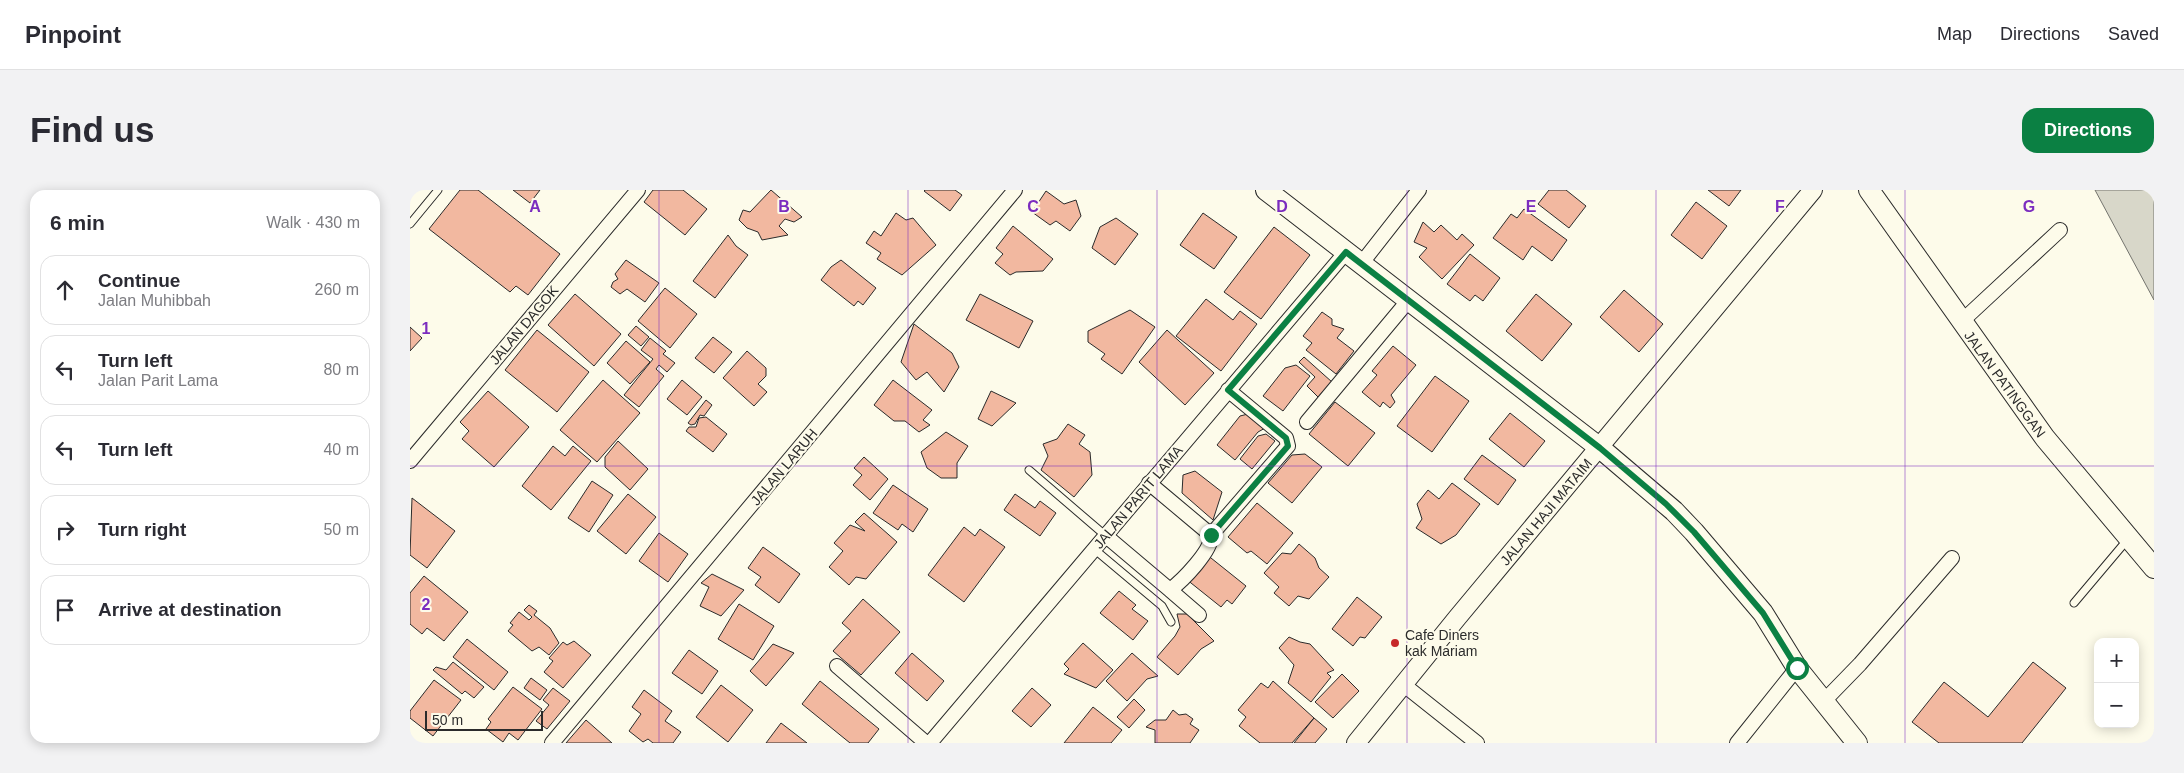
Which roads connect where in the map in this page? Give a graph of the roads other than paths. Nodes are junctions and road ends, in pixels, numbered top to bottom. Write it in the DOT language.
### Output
graph roads {
  1 [pos="438,190"];
  2 [pos="638,190"];
  3 [pos="1015,190"];
  4 [pos="1266,190"];
  5 [pos="1419,190"];
  6 [pos="1813,190"];
  7 [pos="1869,190"];
  8 [pos="410,224"];
  9 [pos="2060,230"];
  10 [pos="1353,258"];
  11 [pos="1408,301"];
  12 [pos="1961,322"];
  13 [pos="1228,390"];
  14 [pos="1308,422"];
  15 [pos="1600,448"];
  16 [pos="410,461"];
  17 [pos="1029,470"];
  18 [pos="1149,484"];
  19 [pos="1211,535"];
  20 [pos="1106,536"];
  21 [pos="2128,538"];
  22 [pos="1094,550"];
  23 [pos="1952,558"];
  24 [pos="2154,568"];
  25 [pos="1170,590"];
  26 [pos="2074,603"];
  27 [pos="1199,615"];
  28 [pos="1172,622"];
  29 [pos="837,666"];
  30 [pos="1797,668"];
  31 [pos="1404,685"];
  32 [pos="1825,700"];
  33 [pos="552,743"];
  34 [pos="926,743"];
  35 [pos="930,743"];
  36 [pos="1356,743"];
  37 [pos="1477,743"];
  38 [pos="1737,743"];
  39 [pos="1857,743"];
  1 -- 8 [label="lane"];
  2 -- 16 [label="street, JALAN DAGOK"];
  3 -- 33 [label="street, JALAN LARUH"];
  4 -- 10 [label="main road"];
  5 -- 10 [label="street, JALAN PARIT LAMA"];
  6 -- 15 [label="street, JALAN HAJI MATAIM"];
  7 -- 12 [label="main road, JALAN PATINGGAN"];
  9 -- 12 [label="street"];
  10 -- 11 [label="main road"];
  10 -- 13 [label="street, JALAN PARIT LAMA"];
  11 -- 14 [label="street"];
  11 -- 15 [label="main road"];
  12 -- 21 [label="main road, JALAN PATINGGAN"];
  13 -- 18 [label="street, JALAN PARIT LAMA"];
  13 -- 19 [label="street"];
  15 -- 30 [label="main road"];
  15 -- 31 [label="street, JALAN HAJI MATAIM"];
  17 -- 20 [label="lane"];
  18 -- 19 [label="street"];
  18 -- 20 [label="street, JALAN PARIT LAMA"];
  19 -- 25 [label="street"];
  20 -- 22 [label="street, JALAN PARIT LAMA"];
  20 -- 25 [label="street"];
  21 -- 24 [label="main road, JALAN PATINGGAN"];
  21 -- 26 [label="lane"];
  22 -- 28 [label="lane"];
  22 -- 35 [label="street, JALAN PARIT LAMA"];
  23 -- 32 [label="street"];
  25 -- 27 [label="street"];
  29 -- 34 [label="street"];
  30 -- 32 [label="main road"];
  30 -- 38 [label="street"];
  31 -- 36 [label="street, JALAN HAJI MATAIM"];
  31 -- 37 [label="street"];
  32 -- 39 [label="main road"];
}
